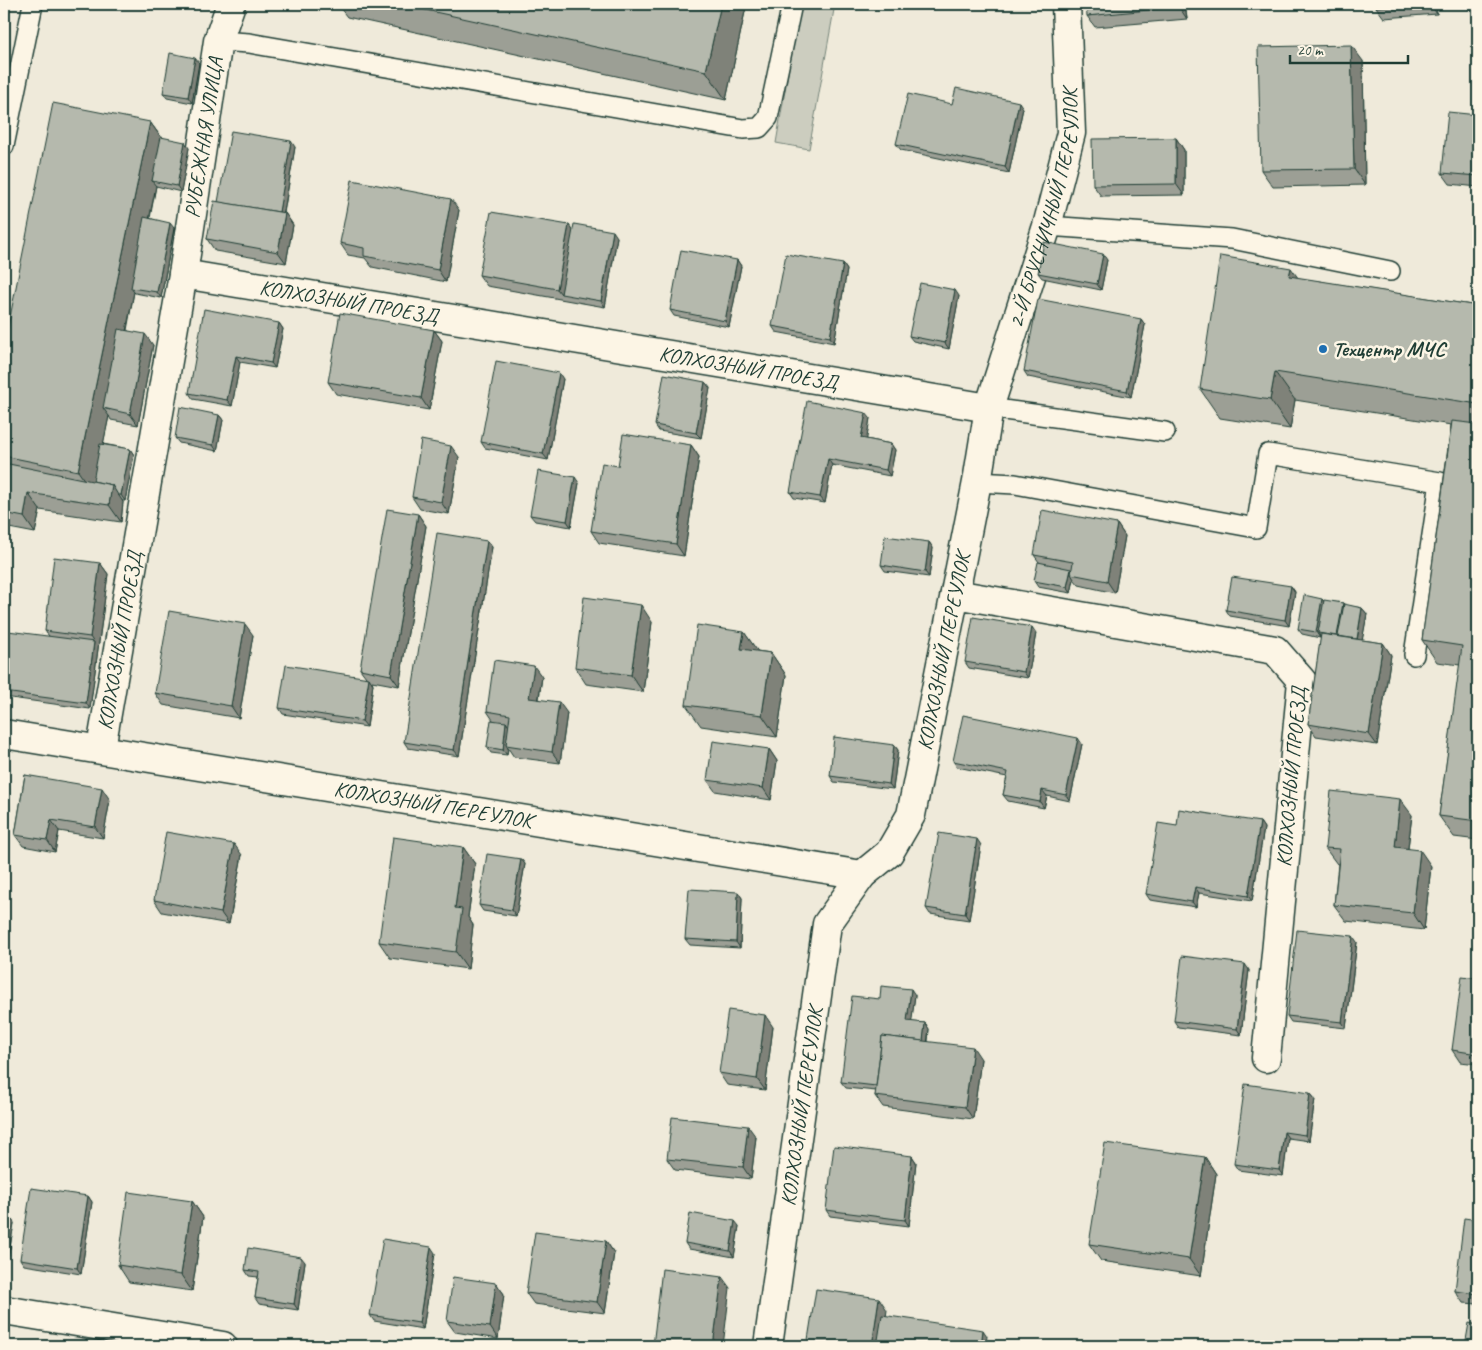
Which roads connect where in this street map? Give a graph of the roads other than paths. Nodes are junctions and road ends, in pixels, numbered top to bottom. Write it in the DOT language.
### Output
graph roads {
  1 [pos="33,4"];
  2 [pos="231,4"];
  3 [pos="792,4"];
  4 [pos="1066,4"];
  5 [pos="218,41"];
  6 [pos="4,146"];
  7 [pos="1047,226"];
  8 [pos="1390,271"];
  9 [pos="183,274"];
  10 [pos="989,408"];
  11 [pos="1165,432"];
  12 [pos="977,482"];
  13 [pos="955,594"];
  14 [pos="1414,655"];
  15 [pos="4,734"];
  16 [pos="101,748"];
  17 [pos="862,875"];
  18 [pos="1266,1058"];
  19 [pos="4,1310"];
  20 [pos="142,1340"];
  21 [pos="224,1346"];
  22 [pos="768,1346"];
  1 -- 6 [label="lane"];
  2 -- 5 [label="street, РУБЕЖНАЯ УЛИЦА"];
  3 -- 5 [label="lane"];
  4 -- 7 [label="street, 2-Й БРУСНИЧНЫЙ ПЕРЕУЛОК"];
  5 -- 9 [label="street, РУБЕЖНАЯ УЛИЦА"];
  7 -- 8 [label="lane"];
  7 -- 10 [label="street, 2-Й БРУСНИЧНЫЙ ПЕРЕУЛОК"];
  9 -- 10 [label="street, КОЛХОЗНЫЙ ПРОЕЗД"];
  9 -- 16 [label="street, КОЛХОЗНЫЙ ПРОЕЗД"];
  10 -- 11 [label="lane"];
  10 -- 12 [label="street, КОЛХОЗНЫЙ ПЕРЕУЛОК"];
  12 -- 13 [label="street, КОЛХОЗНЫЙ ПЕРЕУЛОК"];
  12 -- 14 [label="lane"];
  13 -- 17 [label="street, КОЛХОЗНЫЙ ПЕРЕУЛОК"];
  13 -- 18 [label="street, КОЛХОЗНЫЙ ПРОЕЗД"];
  15 -- 16 [label="street, КОЛХОЗНЫЙ ПЕРЕУЛОК"];
  16 -- 17 [label="street, КОЛХОЗНЫЙ ПЕРЕУЛОК"];
  17 -- 22 [label="street, КОЛХОЗНЫЙ ПЕРЕУЛОК"];
  19 -- 20 [label="street"];
  20 -- 21 [label="street"];
}
